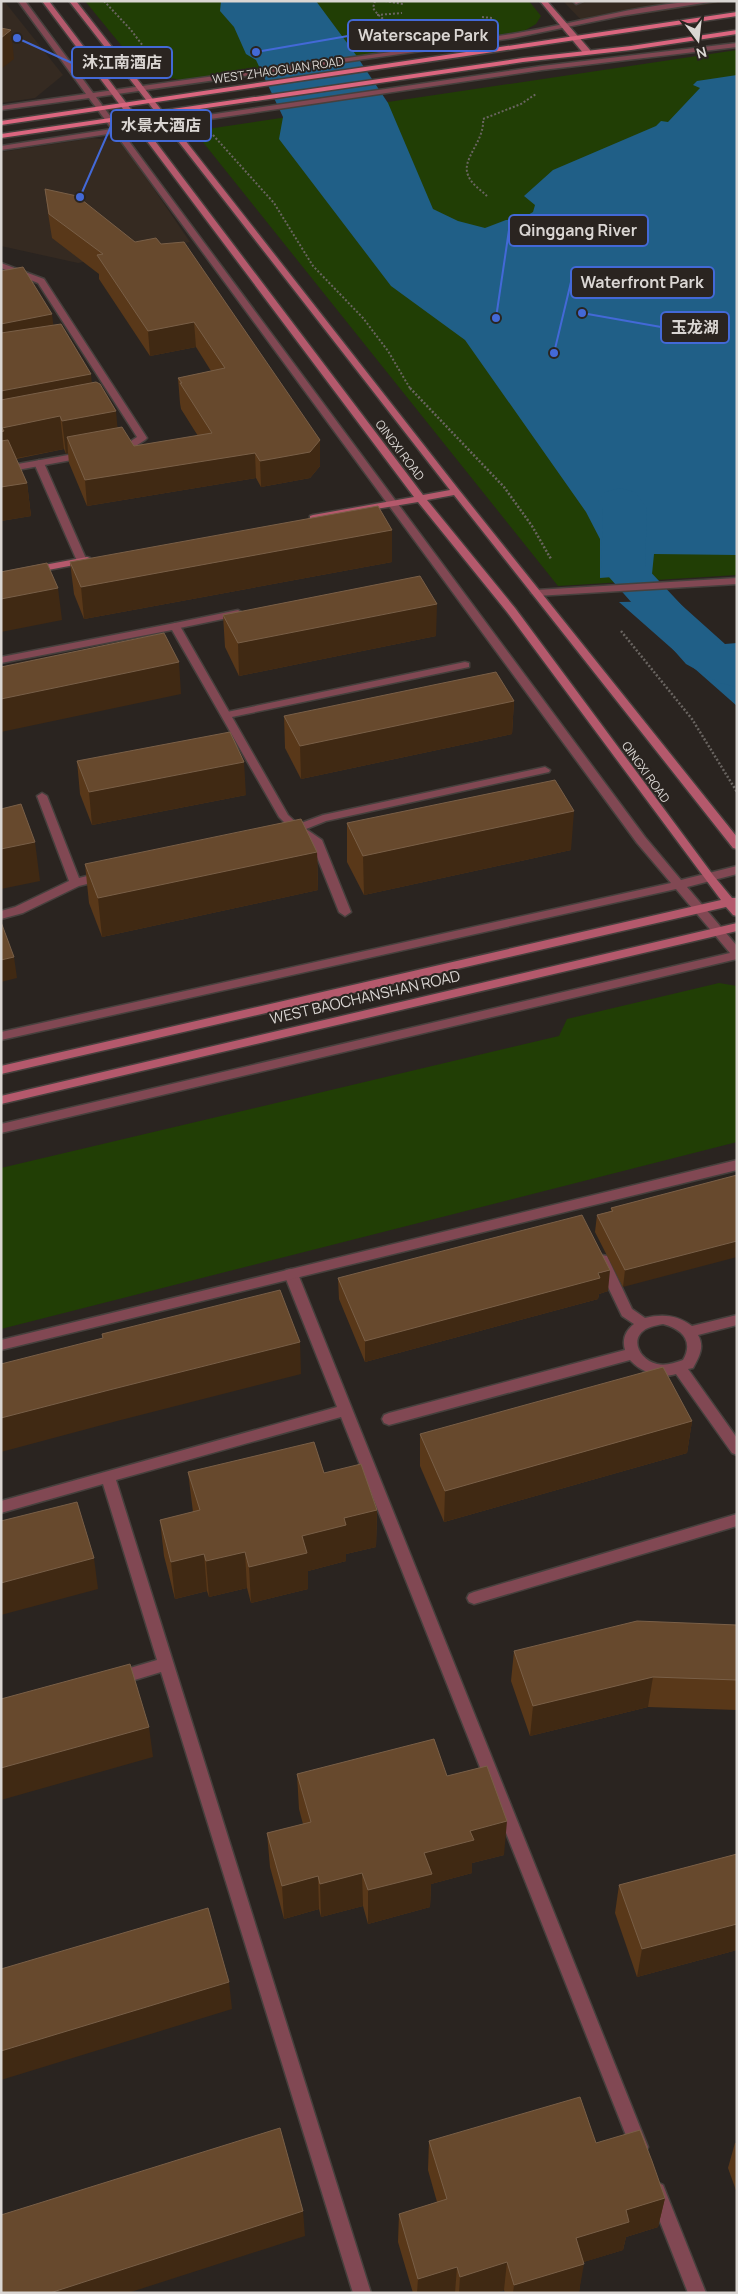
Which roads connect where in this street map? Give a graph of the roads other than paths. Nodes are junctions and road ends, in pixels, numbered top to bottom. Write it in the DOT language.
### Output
graph roads {
  1 [pos="21,1"];
  2 [pos="45,1"];
  3 [pos="72,1"];
  4 [pos="543,1"];
  5 [pos="580,1"];
  6 [pos="714,1"];
  7 [pos="576,2"];
  8 [pos="737,14"];
  9 [pos="564,26"];
  10 [pos="737,32"];
  11 [pos="574,38"];
  12 [pos="737,44"];
  13 [pos="587,52"];
  14 [pos="141,89"];
  15 [pos="114,92"];
  16 [pos="92,96"];
  17 [pos="150,101"];
  18 [pos="124,105"];
  19 [pos="1,108"];
  20 [pos="101,108"];
  21 [pos="159,112"];
  22 [pos="132,116"];
  23 [pos="110,120"];
  24 [pos="1,123"];
  25 [pos="168,124"];
  26 [pos="141,128"];
  27 [pos="118,131"];
  28 [pos="1,136"];
  29 [pos="1,148"];
  30 [pos="1,265"];
  31 [pos="110,450"];
  32 [pos="92,454"];
  33 [pos="39,464"];
  34 [pos="1,470"];
  35 [pos="456,492"];
  36 [pos="420,498"];
  37 [pos="392,504"];
  38 [pos="305,520"];
  39 [pos="101,557"];
  40 [pos="82,561"];
  41 [pos="1,576"];
  42 [pos="737,581"];
  43 [pos="536,592"];
  44 [pos="252,610"];
  45 [pos="175,626"];
  46 [pos="1,660"];
  47 [pos="465,665"];
  48 [pos="227,715"];
  49 [pos="545,770"];
  50 [pos="42,796"];
  51 [pos="297,828"];
  52 [pos="282,833"];
  53 [pos="737,845"];
  54 [pos="737,870"];
  55 [pos="114,874"];
  56 [pos="709,878"];
  57 [pos="75,883"];
  58 [pos="679,884"];
  59 [pos="732,901"];
  60 [pos="699,909"];
  61 [pos="345,912"];
  62 [pos="737,912"];
  63 [pos="1,915"];
  64 [pos="737,927"];
  65 [pos="718,931"];
  66 [pos="737,954"];
  67 [pos="1,1036"];
  68 [pos="1,1070"];
  69 [pos="1,1100"];
  70 [pos="1,1128"];
  71 [pos="737,1164"];
  72 [pos="596,1249"];
  73 [pos="291,1274"];
  74 [pos="737,1320"];
  75 [pos="642,1323"];
  76 [pos="690,1332"];
  77 [pos="1,1345"];
  78 [pos="632,1354"];
  79 [pos="680,1368"];
  80 [pos="346,1410"];
  81 [pos="390,1419"];
  82 [pos="737,1449"];
  83 [pos="108,1477"];
  84 [pos="1,1508"];
  85 [pos="737,1520"];
  86 [pos="474,1598"];
  87 [pos="166,1664"];
  88 [pos="102,1682"];
  89 [pos="362,2293"];
  90 [pos="697,2293"];
  1 -- 16 [label="street"];
  2 -- 15 [label="main road, QINGXI ROAD"];
  3 -- 14 [label="main road, QINGXI ROAD"];
  4 -- 9 [label="main road"];
  5 -- 7 [label="street"];
  6 -- 9 [label="street"];
  8 -- 11 [label="main road, WEST ZHAOGUAN ROAD"];
  9 -- 11 [label="main road"];
  9 -- 14 [label="street"];
  10 -- 13 [label="main road, WEST ZHAOGUAN ROAD"];
  11 -- 13 [label="main road"];
  11 -- 17 [label="main road, WEST ZHAOGUAN ROAD"];
  12 -- 25 [label="street"];
  13 -- 21 [label="main road, WEST ZHAOGUAN ROAD"];
  14 -- 15 [label="street"];
  14 -- 17 [label="main road, QINGXI ROAD"];
  15 -- 16 [label="street"];
  15 -- 18 [label="main road, QINGXI ROAD"];
  16 -- 19 [label="street"];
  16 -- 20 [label="street"];
  17 -- 18 [label="main road, WEST ZHAOGUAN ROAD"];
  17 -- 21 [label="main road, QINGXI ROAD"];
  18 -- 20 [label="main road, WEST ZHAOGUAN ROAD"];
  18 -- 22 [label="main road, QINGXI ROAD"];
  20 -- 23 [label="street"];
  20 -- 24 [label="main road, WEST ZHAOGUAN ROAD"];
  21 -- 22 [label="main road, WEST ZHAOGUAN ROAD"];
  21 -- 25 [label="main road, QINGXI ROAD"];
  22 -- 23 [label="main road, WEST ZHAOGUAN ROAD"];
  22 -- 26 [label="main road, QINGXI ROAD"];
  23 -- 27 [label="street"];
  23 -- 28 [label="main road, WEST ZHAOGUAN ROAD"];
  25 -- 26 [label="street"];
  25 -- 35 [label="main road, QINGXI ROAD"];
  26 -- 27 [label="street"];
  26 -- 36 [label="main road, QINGXI ROAD"];
  27 -- 29 [label="street"];
  27 -- 37 [label="street"];
  30 -- 31 [label="street"];
  32 -- 33 [label="street"];
  33 -- 34 [label="street"];
  33 -- 40 [label="street"];
  35 -- 36 [label="main road"];
  35 -- 43 [label="main road, QINGXI ROAD"];
  36 -- 37 [label="main road"];
  36 -- 56 [label="main road, QINGXI ROAD"];
  37 -- 38 [label="main road"];
  37 -- 58 [label="street"];
  39 -- 40 [label="main road"];
  40 -- 41 [label="main road"];
  42 -- 43 [label="street"];
  43 -- 53 [label="main road, QINGXI ROAD"];
  44 -- 45 [label="street"];
  45 -- 46 [label="street"];
  45 -- 48 [label="street"];
  47 -- 48 [label="street"];
  48 -- 51 [label="street"];
  49 -- 51 [label="street"];
  50 -- 57 [label="street"];
  51 -- 52 [label="street"];
  51 -- 61 [label="street"];
  54 -- 56 [label="street"];
  55 -- 57 [label="street"];
  56 -- 58 [label="street"];
  56 -- 59 [label="main road, QINGXI ROAD"];
  57 -- 63 [label="street"];
  58 -- 60 [label="street"];
  58 -- 67 [label="street"];
  59 -- 60 [label="main road, WEST BAOCHANSHAN ROAD"];
  59 -- 62 [label="main road, QINGXI ROAD"];
  60 -- 65 [label="street"];
  60 -- 68 [label="main road, WEST BAOCHANSHAN ROAD"];
  64 -- 65 [label="main road, WEST BAOCHANSHAN ROAD"];
  65 -- 66 [label="street"];
  65 -- 69 [label="main road, WEST BAOCHANSHAN ROAD"];
  66 -- 70 [label="street"];
  71 -- 73 [label="street"];
  72 -- 75 [label="street"];
  73 -- 77 [label="street"];
  73 -- 80 [label="street"];
  74 -- 76 [label="street"];
  75 -- 76 [label="street"];
  75 -- 78 [label="street"];
  76 -- 79 [label="street"];
  78 -- 79 [label="street"];
  78 -- 81 [label="street"];
  79 -- 82 [label="street"];
  80 -- 83 [label="street"];
  80 -- 90 [label="street"];
  83 -- 84 [label="street"];
  83 -- 87 [label="street"];
  85 -- 86 [label="street"];
  87 -- 88 [label="street"];
  87 -- 89 [label="street"];
}
